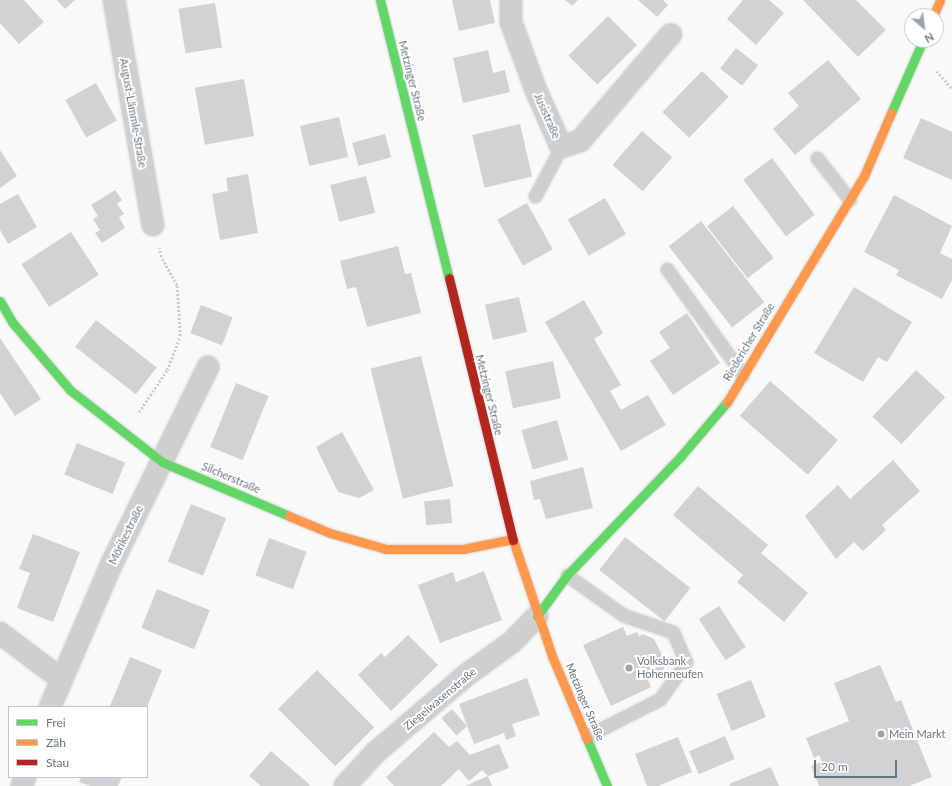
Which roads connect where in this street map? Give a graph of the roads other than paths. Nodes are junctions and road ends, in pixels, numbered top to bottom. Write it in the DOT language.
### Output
graph roads {
  1 [pos="114,0"];
  2 [pos="380,0"];
  3 [pos="511,0"];
  4 [pos="671,34"];
  5 [pos="920,48"];
  6 [pos="561,147"];
  7 [pos="817,158"];
  8 [pos="535,196"];
  9 [pos="850,200"];
  10 [pos="153,225"];
  11 [pos="667,269"];
  12 [pos="0,301"];
  13 [pos="208,366"];
  14 [pos="743,375"];
  15 [pos="162,462"];
  16 [pos="513,539"];
  17 [pos="567,575"];
  18 [pos="537,616"];
  19 [pos="0,633"];
  20 [pos="61,679"];
  21 [pos="50,706"];
  22 [pos="587,736"];
  23 [pos="345,786"];
  24 [pos="607,786"];
  1 -- 10 [label="street, August-Lämmle-Straße"];
  2 -- 16 [label="street, Metzinger Straße"];
  3 -- 6 [label="street, Jusistraße"];
  4 -- 6 [label="street, Jusistraße"];
  5 -- 9 [label="street, Riedericher Straße"];
  6 -- 8 [label="lane"];
  7 -- 9 [label="lane"];
  9 -- 14 [label="street, Riedericher Straße"];
  11 -- 14 [label="lane"];
  12 -- 15 [label="street, Silcherstraße"];
  13 -- 15 [label="street, Mörikestraße"];
  14 -- 17 [label="street, Riedericher Straße"];
  15 -- 16 [label="street, Silcherstraße"];
  15 -- 20 [label="street, Mörikestraße"];
  16 -- 18 [label="street, Metzinger Straße"];
  17 -- 18 [label="street, Riedericher Straße"];
  17 -- 22 [label="lane"];
  18 -- 22 [label="street, Metzinger Straße"];
  18 -- 23 [label="street, Ziegelwasenstraße"];
  19 -- 20 [label="street"];
  20 -- 21 [label="street, Mörikestraße"];
  22 -- 24 [label="street, Metzinger Straße"];
}
